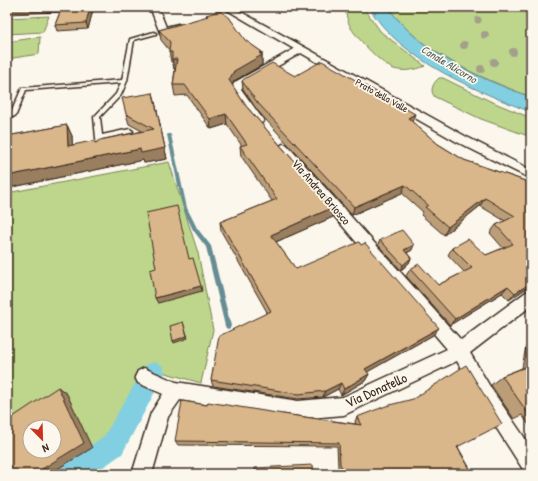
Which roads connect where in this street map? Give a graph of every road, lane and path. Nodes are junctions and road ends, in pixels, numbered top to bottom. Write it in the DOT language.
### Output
graph roads {
  1 [pos="154,7"];
  2 [pos="230,9"];
  3 [pos="219,16"];
  4 [pos="184,25"];
  5 [pos="158,32"];
  6 [pos="301,49"];
  7 [pos="124,82"];
  8 [pos="13,114"];
  9 [pos="267,130"];
  10 [pos="130,131"];
  11 [pos="100,136"];
  12 [pos="277,142"];
  13 [pos="100,150"];
  14 [pos="531,174"];
  15 [pos="531,297"];
  16 [pos="460,351"];
  17 [pos="150,380"];
  18 [pos="176,391"];
  19 [pos="531,464"];
  20 [pos="142,474"];
  1 -- 5 [label="street"];
  2 -- 3 [label="street, Prato della Valle"];
  2 -- 6 [label="street, Prato della Valle"];
  4 -- 5 [label="street"];
  5 -- 7 [label="lane"];
  6 -- 9 [label="street"];
  6 -- 14 [label="street, Prato della Valle"];
  7 -- 8 [label="lane"];
  7 -- 11 [label="lane"];
  10 -- 11 [label="lane"];
  11 -- 13 [label="lane"];
  12 -- 16 [label="street, Via Andrea Briosco"];
  15 -- 16 [label="street, Via Donatello"];
  16 -- 18 [label="street, Via Donatello"];
  16 -- 19 [label="street, Via Andrea Briosco"];
  17 -- 18 [label="street, Via Donatello"];
  18 -- 20 [label="street"];
}
